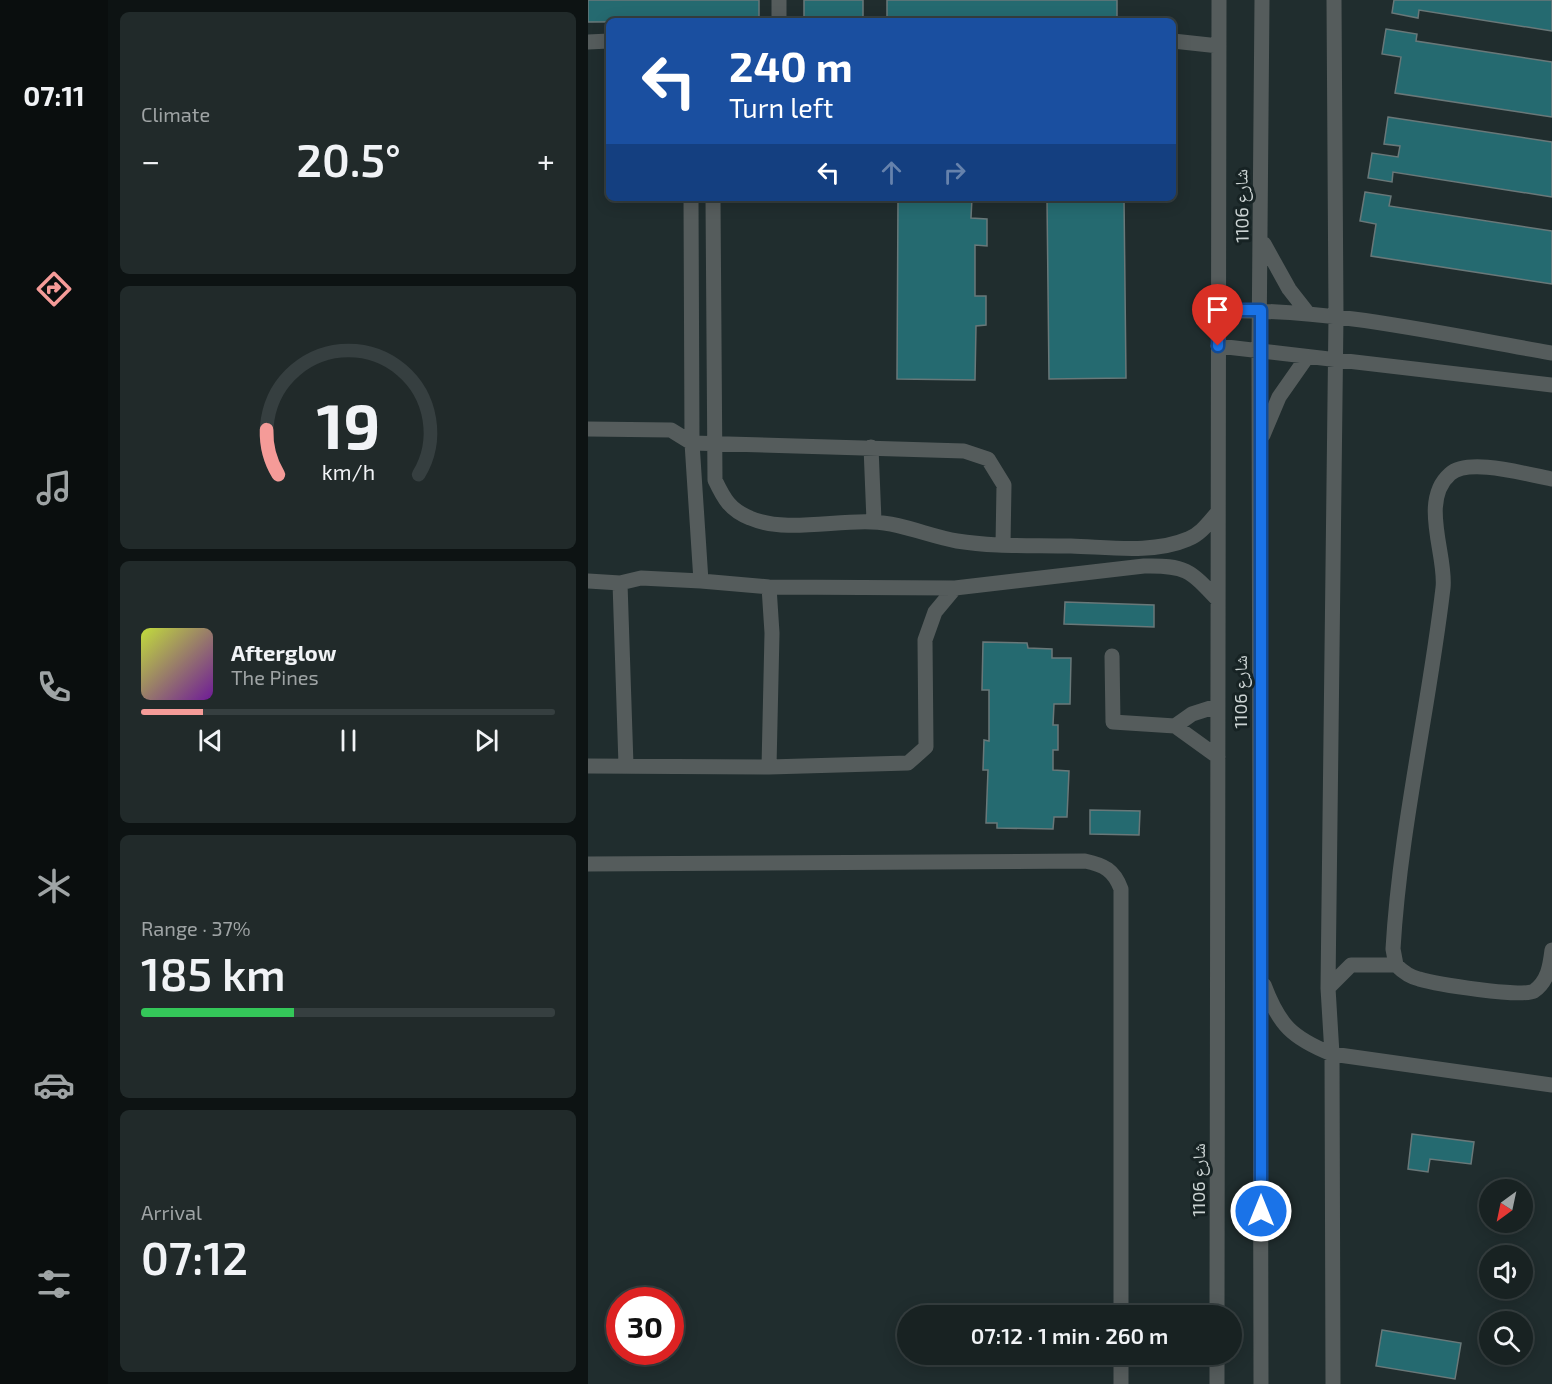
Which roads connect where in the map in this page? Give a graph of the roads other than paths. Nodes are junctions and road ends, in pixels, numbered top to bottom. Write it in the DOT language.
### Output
graph roads {
  1 [pos="779,0"];
  2 [pos="1220,0"];
  3 [pos="1262,0"];
  4 [pos="1334,0"];
  5 [pos="779,18"];
  6 [pos="606,41"];
  7 [pos="1176,41"];
  8 [pos="588,42"];
  9 [pos="1220,46"];
  10 [pos="691,201"];
  11 [pos="713,201"];
  12 [pos="1262,239"];
  13 [pos="1219,310"];
  14 [pos="1261,310"];
  15 [pos="1306,312"];
  16 [pos="1336,316"];
  17 [pos="1218,346"];
  18 [pos="1259,350"];
  19 [pos="1552,354"];
  20 [pos="1307,357"];
  21 [pos="1334,360"];
  22 [pos="1552,386"];
  23 [pos="588,429"];
  24 [pos="1260,442"];
  25 [pos="692,443"];
  26 [pos="714,444"];
  27 [pos="871,447"];
  28 [pos="1552,479"];
  29 [pos="1218,512"];
  30 [pos="874,521"];
  31 [pos="1003,544"];
  32 [pos="588,581"];
  33 [pos="701,581"];
  34 [pos="620,583"];
  35 [pos="769,587"];
  36 [pos="955,588"];
  37 [pos="1217,599"];
  38 [pos="1112,656"];
  39 [pos="1216,706"];
  40 [pos="1175,726"];
  41 [pos="1218,757"];
  42 [pos="626,765"];
  43 [pos="588,766"];
  44 [pos="769,767"];
  45 [pos="588,864"];
  46 [pos="1552,950"];
  47 [pos="1396,965"];
  48 [pos="1260,976"];
  49 [pos="1328,988"];
  50 [pos="1332,1054"];
  51 [pos="1552,1085"];
  52 [pos="1121,1305"];
  53 [pos="1217,1305"];
  54 [pos="1121,1365"];
  55 [pos="1217,1365"];
  56 [pos="1121,1384"];
  57 [pos="1217,1384"];
  58 [pos="1261,1384"];
  59 [pos="1333,1384"];
  1 -- 5 [label="street"];
  2 -- 9 [label="street, شارع 1106"];
  3 -- 12 [label="street, شارع 1106"];
  4 -- 16 [label="street"];
  6 -- 8 [label="street"];
  7 -- 9 [label="street"];
  9 -- 13 [label="street, شارع 1106"];
  10 -- 25 [label="street"];
  11 -- 26 [label="street"];
  12 -- 14 [label="street, شارع 1106"];
  12 -- 15 [label="street"];
  13 -- 14 [label="street"];
  13 -- 17 [label="street, شارع 1106"];
  14 -- 15 [label="street"];
  14 -- 18 [label="street, شارع 1106"];
  15 -- 16 [label="street"];
  16 -- 19 [label="street"];
  16 -- 21 [label="street"];
  17 -- 18 [label="street"];
  17 -- 29 [label="street, شارع 1106"];
  18 -- 20 [label="street"];
  18 -- 24 [label="street, شارع 1106"];
  20 -- 21 [label="street"];
  20 -- 24 [label="street"];
  21 -- 22 [label="street"];
  21 -- 49 [label="street"];
  23 -- 25 [label="street"];
  24 -- 48 [label="street, شارع 1106"];
  25 -- 26 [label="street"];
  25 -- 33 [label="street"];
  26 -- 27 [label="street"];
  26 -- 30 [label="street"];
  27 -- 30 [label="street"];
  27 -- 31 [label="street"];
  28 -- 47 [label="street"];
  29 -- 31 [label="street"];
  29 -- 37 [label="street, شارع 1106"];
  30 -- 31 [label="street"];
  32 -- 34 [label="street"];
  33 -- 34 [label="street"];
  33 -- 35 [label="street"];
  34 -- 42 [label="street"];
  35 -- 36 [label="street"];
  35 -- 44 [label="street"];
  36 -- 37 [label="street"];
  36 -- 44 [label="street"];
  37 -- 39 [label="street, شارع 1106"];
  38 -- 40 [label="street"];
  39 -- 40 [label="street"];
  39 -- 41 [label="street, شارع 1106"];
  40 -- 41 [label="street"];
  41 -- 53 [label="street, شارع 1106"];
  42 -- 43 [label="street"];
  42 -- 44 [label="street"];
  45 -- 52 [label="street"];
  46 -- 47 [label="street"];
  47 -- 49 [label="street"];
  48 -- 50 [label="street"];
  48 -- 58 [label="street, شارع 1106"];
  49 -- 50 [label="street"];
  50 -- 51 [label="street"];
  50 -- 59 [label="street"];
  54 -- 56 [label="street"];
  55 -- 57 [label="street"];
}
